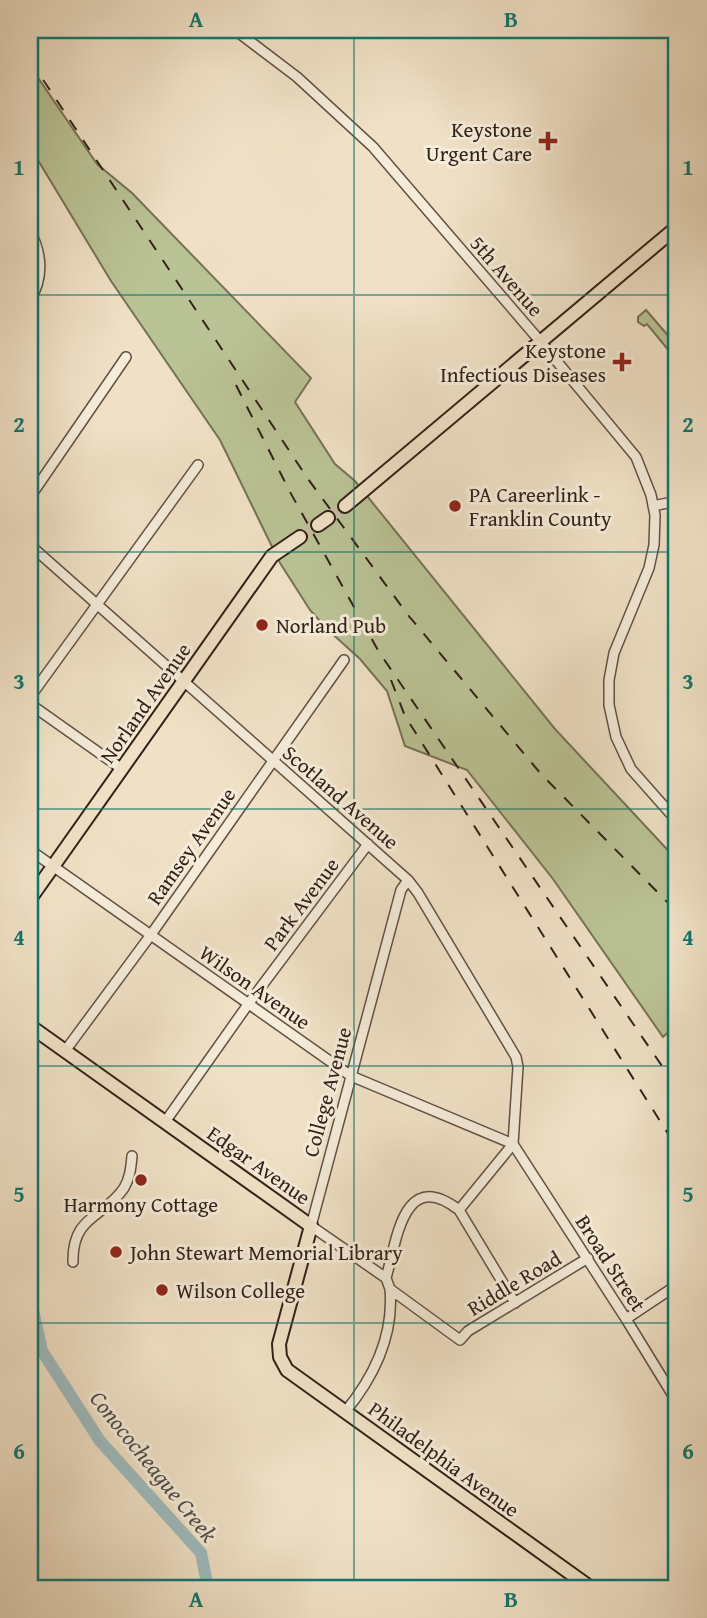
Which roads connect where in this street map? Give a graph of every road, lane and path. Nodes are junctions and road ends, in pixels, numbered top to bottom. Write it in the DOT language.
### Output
graph roads {
  1 [pos="235,30"];
  2 [pos="677,227"];
  3 [pos="30,231"];
  4 [pos="30,300"];
  5 [pos="540,341"];
  6 [pos="126,357"];
  7 [pos="198,465"];
  8 [pos="30,497"];
  9 [pos="677,501"];
  10 [pos="345,506"];
  11 [pos="653,506"];
  12 [pos="300,537"];
  13 [pos="30,545"];
  14 [pos="97,604"];
  15 [pos="344,660"];
  16 [pos="183,681"];
  17 [pos="30,696"];
  18 [pos="30,704"];
  19 [pos="272,759"];
  20 [pos="122,769"];
  21 [pos="677,821"];
  22 [pos="368,844"];
  23 [pos="30,850"];
  24 [pos="53,867"];
  25 [pos="408,880"];
  26 [pos="30,899"];
  27 [pos="150,936"];
  28 [pos="249,1003"];
  29 [pos="30,1026"];
  30 [pos="65,1051"];
  31 [pos="351,1076"];
  32 [pos="165,1122"];
  33 [pos="513,1144"];
  34 [pos="132,1156"];
  35 [pos="459,1210"];
  36 [pos="311,1226"];
  37 [pos="588,1258"];
  38 [pos="73,1262"];
  39 [pos="386,1278"];
  40 [pos="677,1285"];
  41 [pos="390,1289"];
  42 [pos="514,1303"];
  43 [pos="626,1318"];
  44 [pos="280,1357"];
  45 [pos="677,1402"];
  46 [pos="345,1412"];
  47 [pos="591,1588"];
  1 -- 5 [label="street, 5th Avenue"];
  2 -- 5 [label="main road"];
  3 -- 4 [label="street"];
  5 -- 10 [label="main road"];
  5 -- 11 [label="street, 5th Avenue"];
  6 -- 8 [label="street"];
  7 -- 14 [label="street"];
  9 -- 11 [label="street"];
  11 -- 21 [label="street, 5th Avenue"];
  12 -- 16 [label="main road, Norland Avenue"];
  13 -- 14 [label="street, Scotland Avenue"];
  14 -- 16 [label="street, Scotland Avenue"];
  14 -- 17 [label="street"];
  15 -- 19 [label="street, Ramsey Avenue"];
  16 -- 19 [label="street, Scotland Avenue"];
  16 -- 20 [label="main road, Norland Avenue"];
  18 -- 20 [label="street"];
  19 -- 22 [label="street, Scotland Avenue"];
  19 -- 27 [label="street, Ramsey Avenue"];
  20 -- 24 [label="main road, Norland Avenue"];
  22 -- 25 [label="street, Scotland Avenue"];
  22 -- 28 [label="street, Park Avenue"];
  23 -- 24 [label="street, Wilson Avenue"];
  24 -- 26 [label="main road, Norland Avenue"];
  24 -- 27 [label="street, Wilson Avenue"];
  25 -- 31 [label="street, College Avenue"];
  25 -- 33 [label="street, Scotland Avenue"];
  27 -- 28 [label="street, Wilson Avenue"];
  27 -- 30 [label="street, Ramsey Avenue"];
  28 -- 31 [label="street, Wilson Avenue"];
  28 -- 32 [label="street, Park Avenue"];
  29 -- 30 [label="main road, Edgar Avenue"];
  30 -- 32 [label="main road, Edgar Avenue"];
  31 -- 33 [label="street, Wilson Avenue"];
  31 -- 36 [label="street, College Avenue"];
  32 -- 36 [label="main road, Edgar Avenue"];
  33 -- 35 [label="street"];
  33 -- 37 [label="street, Broad Street"];
  34 -- 38 [label="street"];
  35 -- 39 [label="street"];
  35 -- 42 [label="street"];
  36 -- 39 [label="street, Edgar Avenue"];
  36 -- 44 [label="main road, College Avenue"];
  37 -- 42 [label="street, Riddle Road"];
  37 -- 43 [label="street, Broad Street"];
  39 -- 41 [label="street"];
  40 -- 43 [label="street"];
  41 -- 42 [label="street, Riddle Road"];
  41 -- 46 [label="street"];
  43 -- 45 [label="street, Broad Street"];
  44 -- 46 [label="main road, Philadelphia Avenue"];
  46 -- 47 [label="main road, Philadelphia Avenue"];
}
